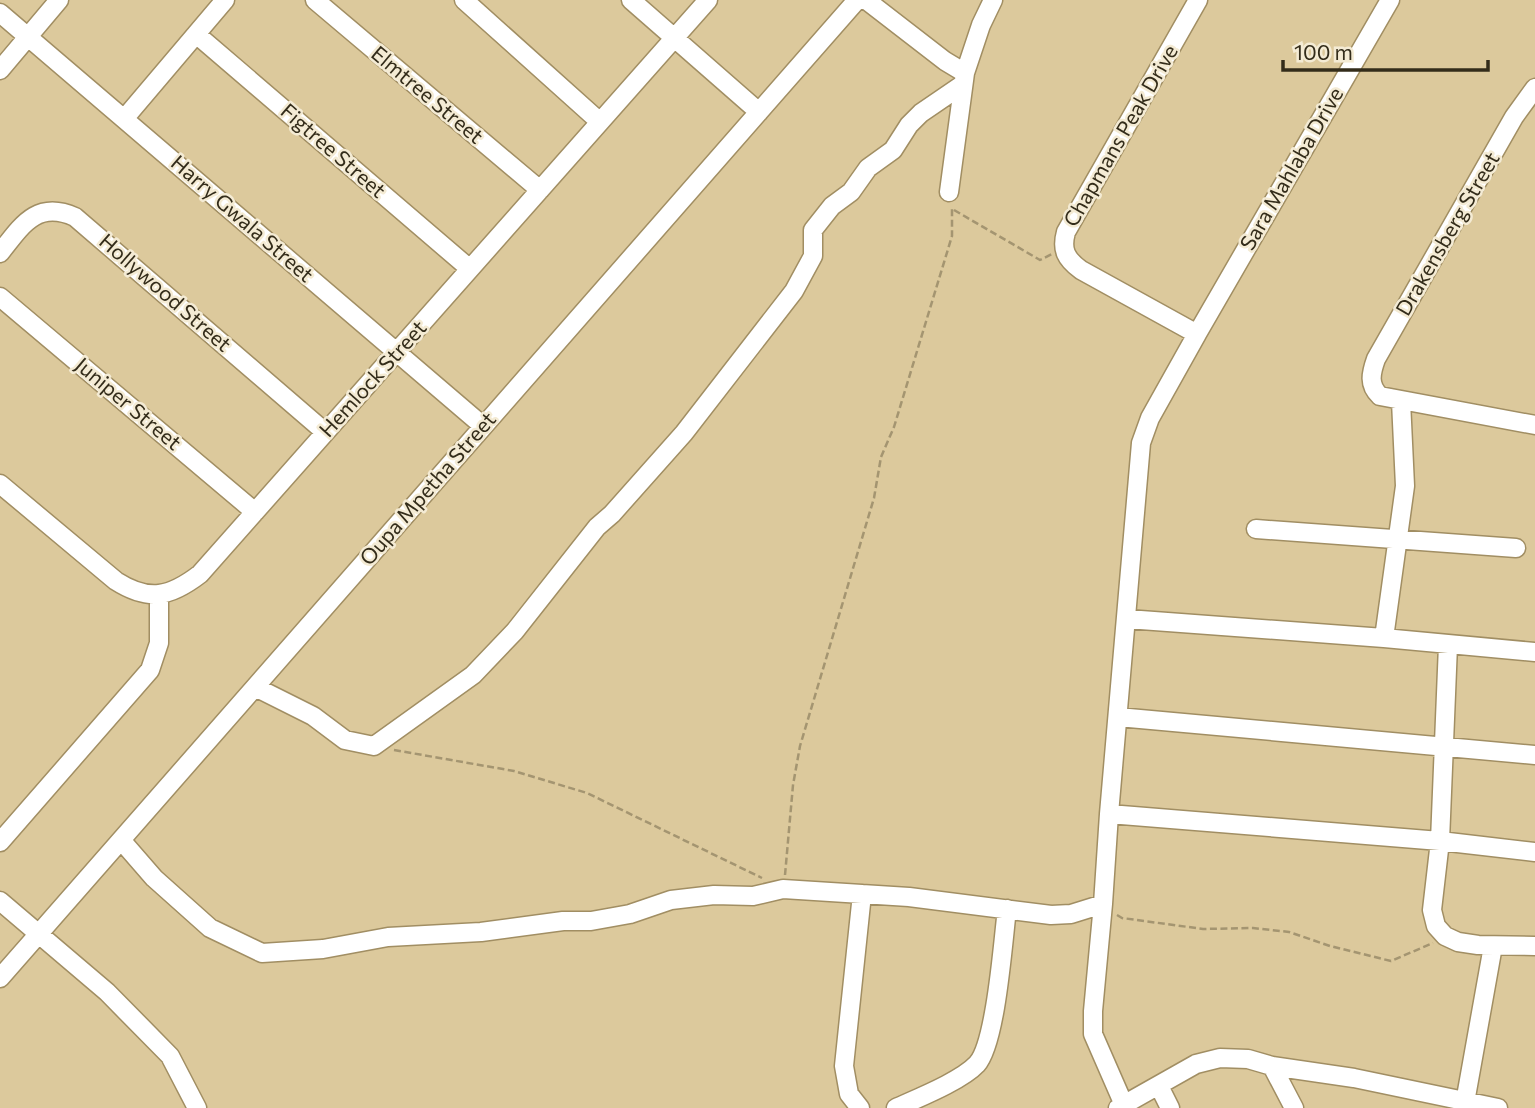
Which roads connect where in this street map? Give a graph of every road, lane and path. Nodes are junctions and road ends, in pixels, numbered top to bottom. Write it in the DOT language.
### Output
graph roads {
  1 [pos="59,0"];
  2 [pos="225,0"];
  3 [pos="315,0"];
  4 [pos="464,0"];
  5 [pos="631,0"];
  6 [pos="708,0"];
  7 [pos="857,0"];
  8 [pos="866,0"];
  9 [pos="993,0"];
  10 [pos="1198,0"];
  11 [pos="1390,0"];
  12 [pos="0,13"];
  13 [pos="196,34"];
  14 [pos="28,36"];
  15 [pos="675,37"];
  16 [pos="0,69"];
  17 [pos="964,79"];
  18 [pos="1535,88"];
  19 [pos="759,112"];
  20 [pos="124,119"];
  21 [pos="600,122"];
  22 [pos="540,190"];
  23 [pos="949,192"];
  24 [pos="954,210"];
  25 [pos="1064,249"];
  26 [pos="0,253"];
  27 [pos="470,269"];
  28 [pos="0,297"];
  29 [pos="1197,334"];
  30 [pos="397,352"];
  31 [pos="1401,401"];
  32 [pos="1535,425"];
  33 [pos="483,426"];
  34 [pos="325,432"];
  35 [pos="0,484"];
  36 [pos="255,512"];
  37 [pos="1256,529"];
  38 [pos="1396,539"];
  39 [pos="1516,548"];
  40 [pos="159,595"];
  41 [pos="1127,619"];
  42 [pos="1384,638"];
  43 [pos="1448,645"];
  44 [pos="1535,652"];
  45 [pos="255,687"];
  46 [pos="1118,717"];
  47 [pos="374,746"];
  48 [pos="1443,746"];
  49 [pos="1535,755"];
  50 [pos="1109,814"];
  51 [pos="121,840"];
  52 [pos="1440,841"];
  53 [pos="0,842"];
  54 [pos="1535,852"];
  55 [pos="783,889"];
  56 [pos="862,894"];
  57 [pos="0,901"];
  58 [pos="1103,904"];
  59 [pos="1007,909"];
  60 [pos="39,934"];
  61 [pos="1445,936"];
  62 [pos="1493,946"];
  63 [pos="1535,946"];
  64 [pos="0,978"];
  65 [pos="1272,1066"];
  66 [pos="1159,1086"];
  67 [pos="1465,1105"];
  68 [pos="1121,1106"];
  69 [pos="197,1108"];
  70 [pos="860,1108"];
  71 [pos="895,1108"];
  72 [pos="1170,1108"];
  73 [pos="1294,1108"];
  74 [pos="1498,1108"];
  1 -- 14 [label="street"];
  2 -- 13 [label="street"];
  3 -- 22 [label="street, Elmtree Street"];
  4 -- 21 [label="street"];
  5 -- 15 [label="street"];
  6 -- 15 [label="street, Hemlock Street"];
  7 -- 19 [label="street, Oupa Mpetha Street"];
  8 -- 17 [label="street"];
  9 -- 17 [label="street"];
  10 -- 25 [label="street, Chapmans Peak Drive"];
  11 -- 29 [label="street, Sara Mahlaba Drive"];
  12 -- 14 [label="street, Harry Gwala Street"];
  13 -- 20 [label="street"];
  13 -- 27 [label="street, Figtree Street"];
  14 -- 16 [label="street"];
  14 -- 20 [label="street, Harry Gwala Street"];
  15 -- 19 [label="street"];
  15 -- 21 [label="street, Hemlock Street"];
  17 -- 23 [label="street"];
  17 -- 47 [label="street"];
  18 -- 31 [label="street, Drakensberg Street"];
  19 -- 33 [label="street, Oupa Mpetha Street"];
  20 -- 30 [label="street, Harry Gwala Street"];
  21 -- 22 [label="street, Hemlock Street"];
  22 -- 27 [label="street, Hemlock Street"];
  23 -- 24 [label="path"];
  24 -- 25 [label="path"];
  24 -- 55 [label="path"];
  25 -- 29 [label="street, Chapmans Peak Drive"];
  26 -- 34 [label="street, Hollywood Street"];
  27 -- 30 [label="street, Hemlock Street"];
  28 -- 36 [label="street, Juniper Street"];
  29 -- 41 [label="street, Sara Mahlaba Drive"];
  30 -- 33 [label="street, Harry Gwala Street"];
  30 -- 34 [label="street, Hemlock Street"];
  31 -- 32 [label="street"];
  31 -- 38 [label="street"];
  33 -- 45 [label="street, Oupa Mpetha Street"];
  34 -- 36 [label="street, Hemlock Street"];
  35 -- 40 [label="street"];
  36 -- 40 [label="street, Hemlock Street"];
  37 -- 38 [label="street"];
  38 -- 39 [label="street"];
  38 -- 42 [label="street"];
  40 -- 53 [label="street"];
  41 -- 42 [label="street"];
  41 -- 46 [label="street, Sara Mahlaba Drive"];
  42 -- 43 [label="street"];
  43 -- 44 [label="street"];
  43 -- 48 [label="street"];
  45 -- 47 [label="street"];
  45 -- 51 [label="street, Oupa Mpetha Street"];
  46 -- 48 [label="street"];
  46 -- 50 [label="street, Sara Mahlaba Drive"];
  47 -- 55 [label="path"];
  48 -- 49 [label="street"];
  48 -- 52 [label="street"];
  50 -- 52 [label="street"];
  50 -- 58 [label="street, Sara Mahlaba Drive"];
  51 -- 55 [label="street"];
  51 -- 60 [label="street, Oupa Mpetha Street"];
  52 -- 54 [label="street"];
  52 -- 61 [label="street"];
  55 -- 56 [label="street"];
  56 -- 59 [label="street"];
  56 -- 70 [label="street"];
  57 -- 60 [label="street"];
  58 -- 59 [label="street"];
  58 -- 61 [label="path"];
  58 -- 68 [label="street, Sara Mahlaba Drive"];
  59 -- 71 [label="street"];
  60 -- 64 [label="street, Oupa Mpetha Street"];
  60 -- 69 [label="street"];
  61 -- 62 [label="street"];
  62 -- 63 [label="street"];
  62 -- 67 [label="street"];
  65 -- 66 [label="street"];
  65 -- 67 [label="street"];
  65 -- 73 [label="street"];
  66 -- 68 [label="street"];
  66 -- 72 [label="street"];
  67 -- 74 [label="street"];
}
